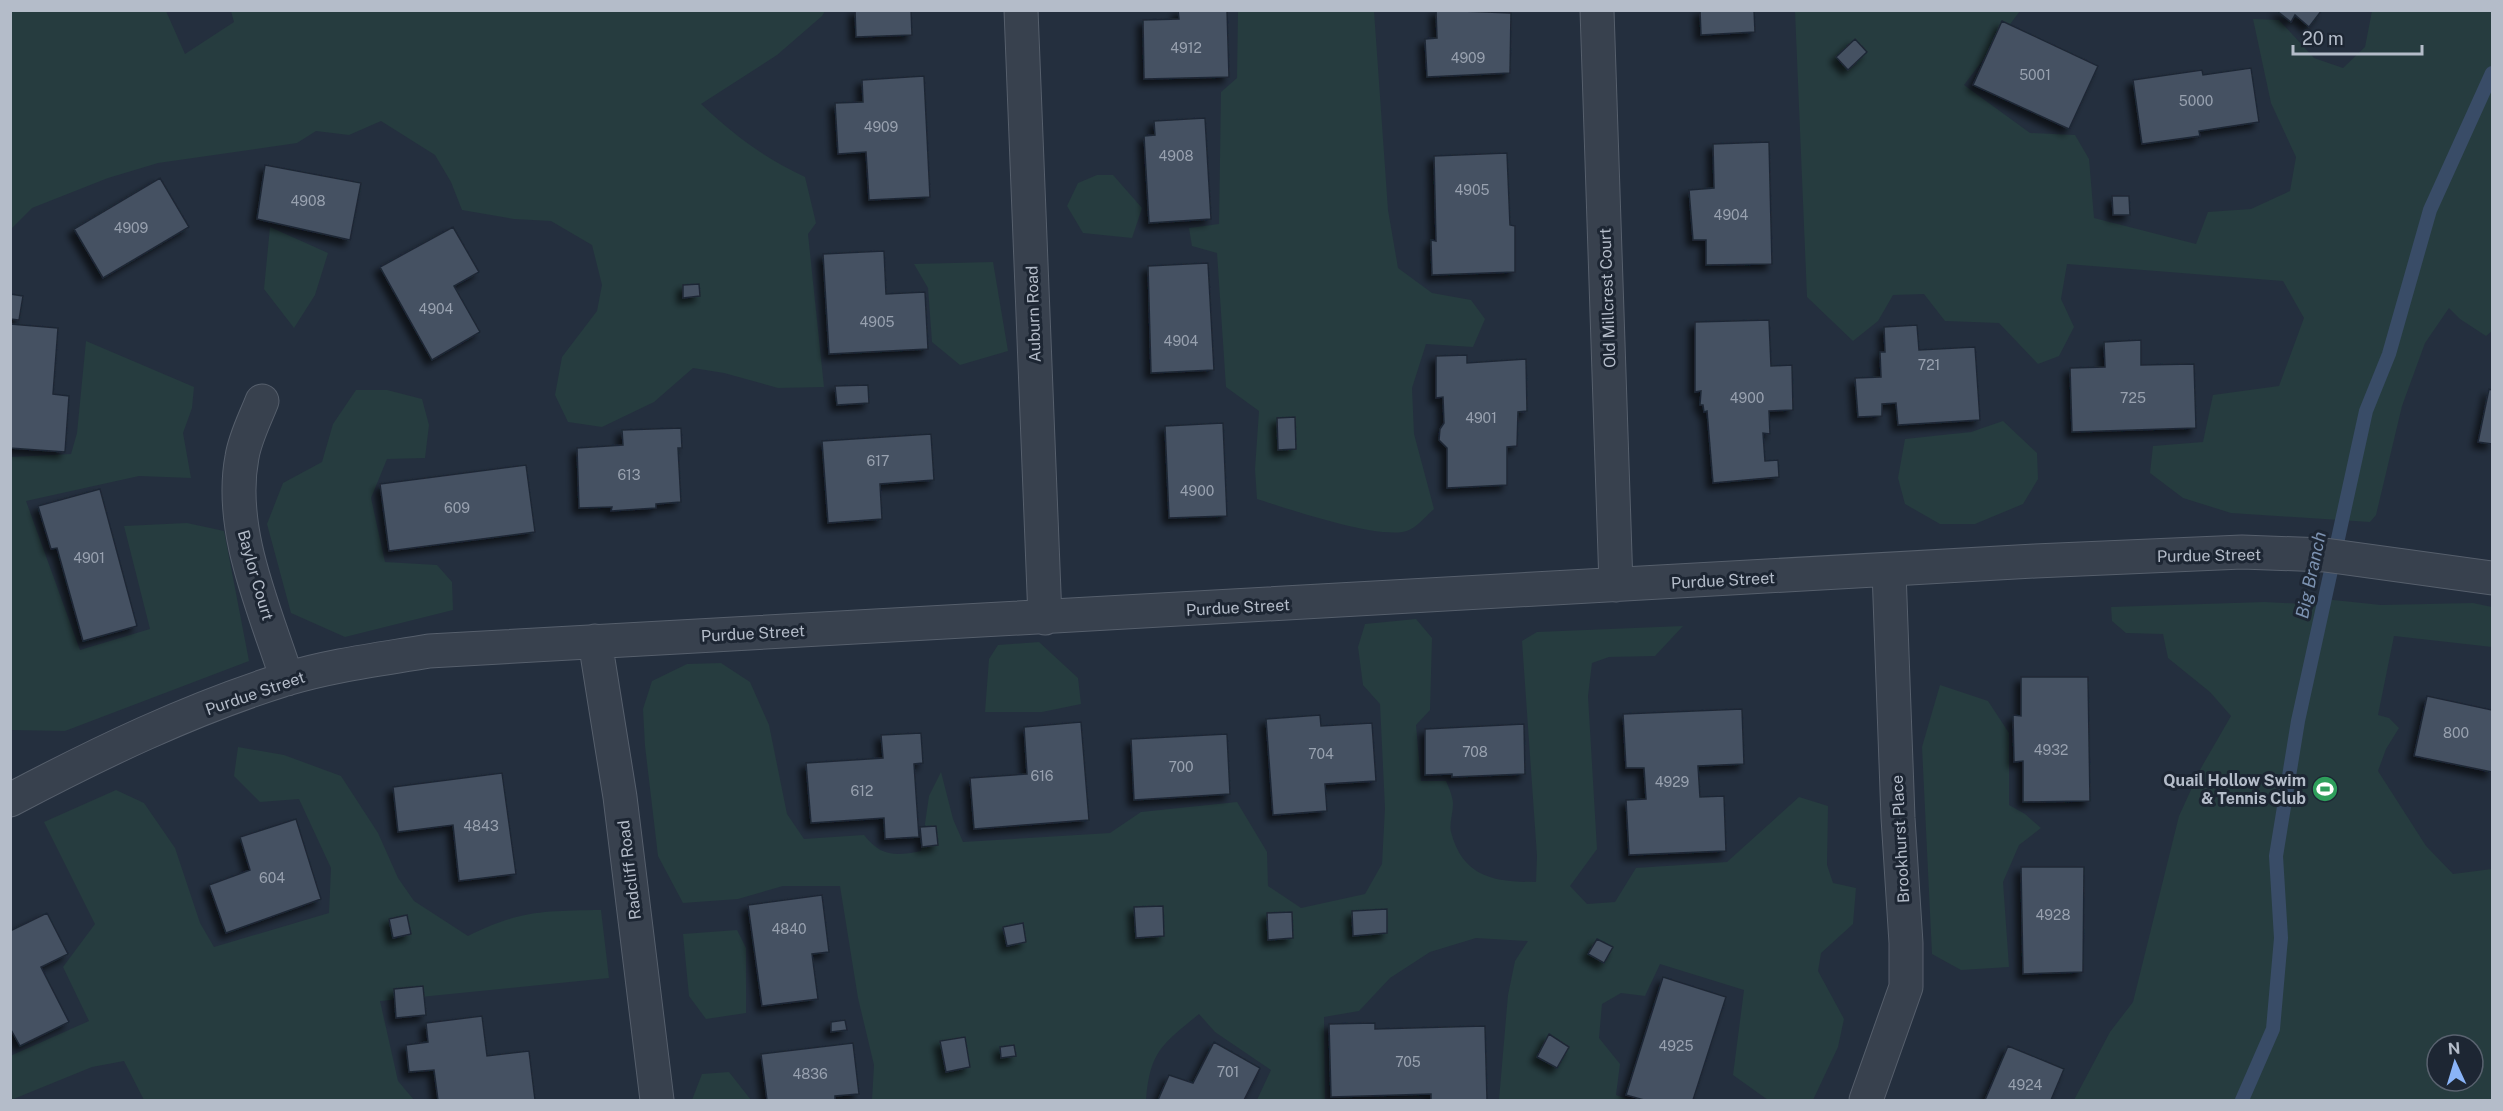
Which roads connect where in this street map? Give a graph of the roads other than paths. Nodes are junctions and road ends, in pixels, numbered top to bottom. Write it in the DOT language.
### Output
graph roads {
  1 [pos="1021,10"];
  2 [pos="1597,10"];
  3 [pos="262,400"];
  4 [pos="1889,572"];
  5 [pos="2493,578"];
  6 [pos="1616,585"];
  7 [pos="1045,618"];
  8 [pos="595,640"];
  9 [pos="287,679"];
  10 [pos="10,800"];
  11 [pos="657,1101"];
  12 [pos="1866,1101"];
  1 -- 7 [label="street, Auburn Road"];
  2 -- 6 [label="street, Old Millcrest Court"];
  3 -- 9 [label="street, Baylor Court"];
  4 -- 5 [label="street, Purdue Street"];
  4 -- 6 [label="street, Purdue Street"];
  4 -- 12 [label="street, Brookhurst Place"];
  6 -- 7 [label="street, Purdue Street"];
  7 -- 8 [label="street, Purdue Street"];
  8 -- 9 [label="street, Purdue Street"];
  8 -- 11 [label="street, Radcliff Road"];
  9 -- 10 [label="street, Purdue Street"];
}
